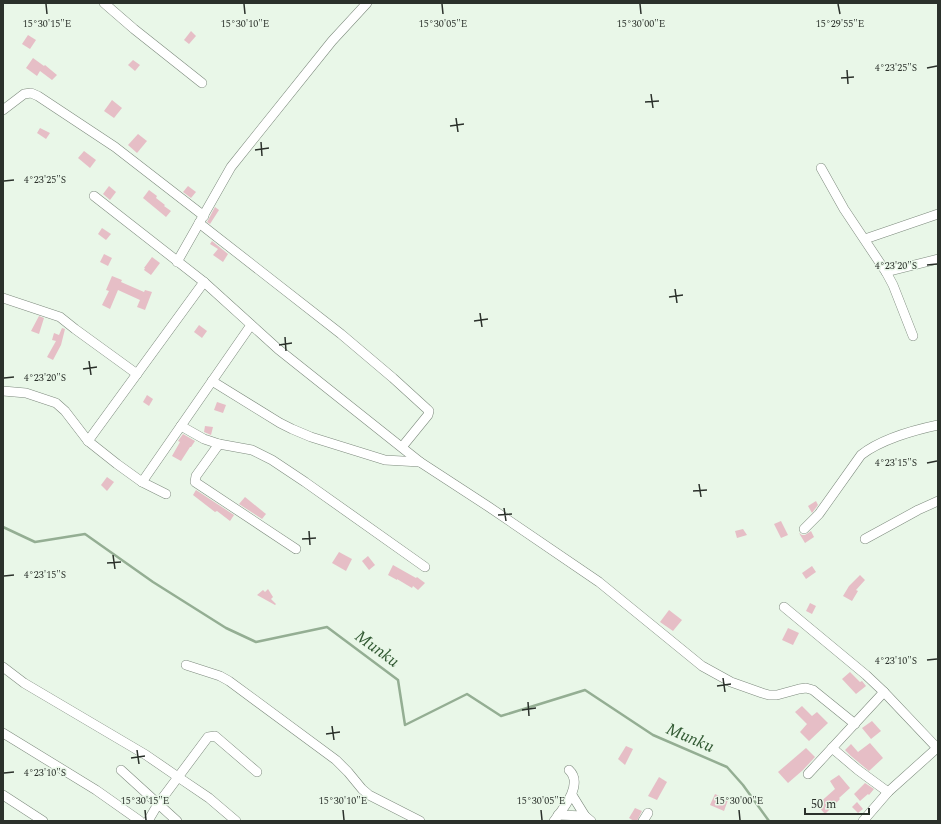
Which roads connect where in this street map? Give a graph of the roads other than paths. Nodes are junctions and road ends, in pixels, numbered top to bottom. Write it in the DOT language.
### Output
graph roads {
  1 [pos="104,3"];
  2 [pos="354,3"];
  3 [pos="364,6"];
  4 [pos="202,83"];
  5 [pos="3,110"];
  6 [pos="821,168"];
  7 [pos="94,196"];
  8 [pos="938,214"];
  9 [pos="202,219"];
  10 [pos="865,239"];
  11 [pos="938,259"];
  12 [pos="177,262"];
  13 [pos="886,272"];
  14 [pos="204,282"];
  15 [pos="3,298"];
  16 [pos="251,325"];
  17 [pos="913,336"];
  18 [pos="137,374"];
  19 [pos="212,381"];
  20 [pos="3,391"];
  21 [pos="938,425"];
  22 [pos="180,426"];
  23 [pos="88,441"];
  24 [pos="220,444"];
  25 [pos="402,447"];
  26 [pos="420,462"];
  27 [pos="142,482"];
  28 [pos="166,494"];
  29 [pos="938,501"];
  30 [pos="804,529"];
  31 [pos="865,539"];
  32 [pos="296,549"];
  33 [pos="425,567"];
  34 [pos="784,607"];
  35 [pos="186,665"];
  36 [pos="3,667"];
  37 [pos="884,692"];
  38 [pos="854,724"];
  39 [pos="3,733"];
  40 [pos="832,748"];
  41 [pos="938,748"];
  42 [pos="121,770"];
  43 [pos="569,770"];
  44 [pos="257,772"];
  45 [pos="808,774"];
  46 [pos="178,777"];
  47 [pos="888,792"];
  48 [pos="3,795"];
  49 [pos="572,795"];
  50 [pos="158,804"];
  51 [pos="556,818"];
  52 [pos="588,818"];
  53 [pos="43,821"];
  54 [pos="140,821"];
  55 [pos="148,821"];
  56 [pos="177,821"];
  57 [pos="236,821"];
  58 [pos="420,821"];
  59 [pos="863,821"];
  1 -- 4 [label="street"];
  2 -- 3 [label="street"];
  3 -- 9 [label="street"];
  5 -- 9 [label="street"];
  6 -- 10 [label="street"];
  7 -- 12 [label="street"];
  8 -- 10 [label="street"];
  9 -- 12 [label="street"];
  9 -- 25 [label="street"];
  10 -- 13 [label="street"];
  11 -- 13 [label="street"];
  12 -- 14 [label="street"];
  13 -- 17 [label="street"];
  14 -- 16 [label="street"];
  14 -- 18 [label="street"];
  15 -- 18 [label="street"];
  16 -- 19 [label="street"];
  16 -- 25 [label="street"];
  18 -- 23 [label="street"];
  19 -- 22 [label="street"];
  19 -- 26 [label="street"];
  20 -- 23 [label="street"];
  21 -- 30 [label="street"];
  22 -- 24 [label="street"];
  22 -- 27 [label="street"];
  23 -- 27 [label="street"];
  24 -- 32 [label="street"];
  24 -- 33 [label="street"];
  25 -- 26 [label="street"];
  26 -- 38 [label="street"];
  27 -- 28 [label="street"];
  29 -- 31 [label="street"];
  34 -- 37 [label="street"];
  35 -- 58 [label="street"];
  36 -- 46 [label="street"];
  37 -- 38 [label="street"];
  37 -- 41 [label="street"];
  38 -- 40 [label="street"];
  39 -- 54 [label="street"];
  40 -- 45 [label="street"];
  40 -- 47 [label="street"];
  41 -- 47 [label="street"];
  42 -- 50 [label="street"];
  43 -- 49 [label="street"];
  44 -- 46 [label="street"];
  46 -- 50 [label="street"];
  46 -- 57 [label="street"];
  47 -- 59 [label="street"];
  48 -- 53 [label="street"];
  49 -- 51 [label="street"];
  49 -- 52 [label="street"];
  50 -- 55 [label="street"];
  50 -- 56 [label="street"];
  51 -- 52 [label="street"];
}
